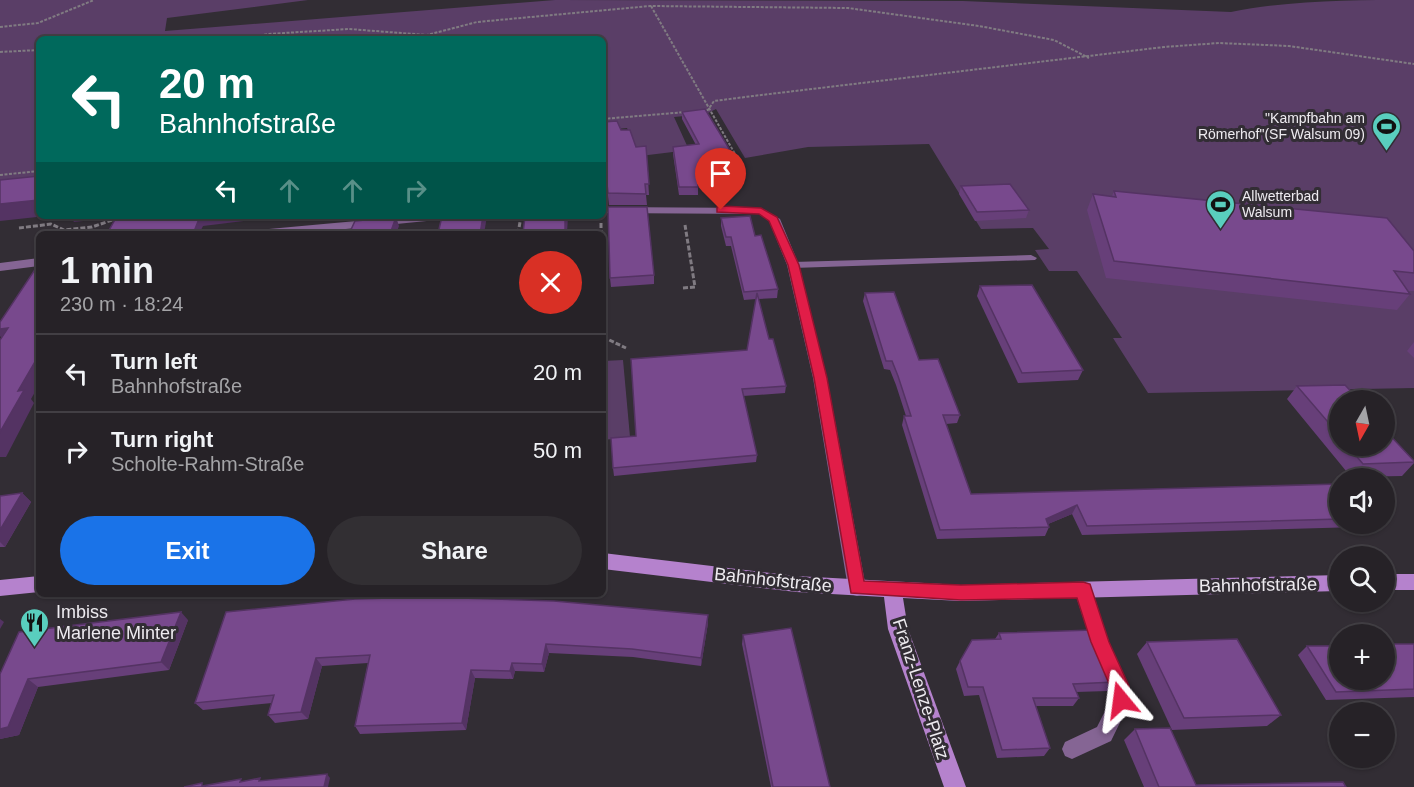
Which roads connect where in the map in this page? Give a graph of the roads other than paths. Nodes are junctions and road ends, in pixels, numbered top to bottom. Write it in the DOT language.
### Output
graph roads {
  1 [pos="606,210"];
  2 [pos="416,219"];
  3 [pos="290,231"];
  4 [pos="1031,258"];
  5 [pos="36,262"];
  6 [pos="794,265"];
  7 [pos="0,267"];
  8 [pos="606,561"];
  9 [pos="1395,582"];
  10 [pos="1414,582"];
  11 [pos="36,584"];
  12 [pos="1329,584"];
  13 [pos="0,588"];
  14 [pos="857,588"];
  15 [pos="892,590"];
  16 [pos="1083,590"];
  17 [pos="1072,749"];
  18 [pos="955,787"];
  1 -- 6 [label="street"];
  2 -- 3 [label="street"];
  4 -- 6 [label="lane"];
  5 -- 7 [label="street"];
  6 -- 14 [label="street"];
  8 -- 14 [label="street, Bahnhofstraße"];
  9 -- 10 [label="street"];
  11 -- 13 [label="street"];
  12 -- 16 [label="street, Bahnhofstraße"];
  14 -- 15 [label="street, Bahnhofstraße"];
  15 -- 16 [label="street, Bahnhofstraße"];
  15 -- 18 [label="street, Franz-Lenze-Platz"];
  16 -- 17 [label="lane"];
}
